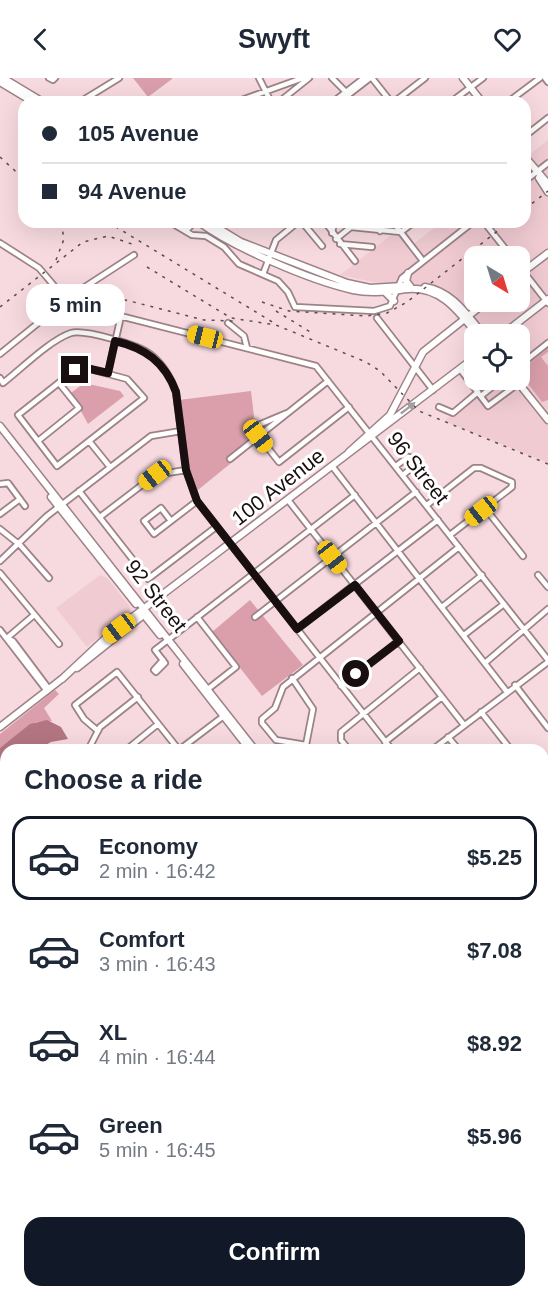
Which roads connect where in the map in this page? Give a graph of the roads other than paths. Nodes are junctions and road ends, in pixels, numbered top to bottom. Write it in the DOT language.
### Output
graph roads {
  1 [pos="3,78"];
  2 [pos="119,78"];
  3 [pos="259,78"];
  4 [pos="303,78"];
  5 [pos="309,78"];
  6 [pos="333,78"];
  7 [pos="364,78"];
  8 [pos="371,78"];
  9 [pos="425,78"];
  10 [pos="463,78"];
  11 [pos="483,78"];
  12 [pos="540,78"];
  13 [pos="545,78"];
  14 [pos="0,82"];
  15 [pos="548,82"];
  16 [pos="470,88"];
  17 [pos="264,91"];
  18 [pos="348,93"];
  19 [pos="23,96"];
  20 [pos="33,96"];
  21 [pos="90,96"];
  22 [pos="251,96"];
  23 [pos="267,96"];
  24 [pos="286,96"];
  25 [pos="343,96"];
  26 [pos="345,96"];
  27 [pos="387,96"];
  28 [pos="400,96"];
  29 [pos="460,96"];
  30 [pos="477,96"];
  31 [pos="516,96"];
  32 [pos="548,118"];
  33 [pos="531,131"];
  34 [pos="548,163"];
  35 [pos="531,164"];
  36 [pos="537,172"];
  37 [pos="531,176"];
  38 [pos="548,184"];
  39 [pos="548,192"];
  40 [pos="181,228"];
  41 [pos="189,228"];
  42 [pos="208,228"];
  43 [pos="218,228"];
  44 [pos="292,228"];
  45 [pos="306,228"];
  46 [pos="329,228"];
  47 [pos="333,228"];
  48 [pos="348,228"];
  49 [pos="366,228"];
  50 [pos="377,228"];
  51 [pos="398,228"];
  52 [pos="406,228"];
  53 [pos="465,228"];
  54 [pos="489,228"];
  55 [pos="186,231"];
  56 [pos="380,231"];
  57 [pos="401,232"];
  58 [pos="332,233"];
  59 [pos="336,239"];
  60 [pos="0,243"];
  61 [pos="340,244"];
  62 [pos="322,246"];
  63 [pos="503,246"];
  64 [pos="372,247"];
  65 [pos="548,253"];
  66 [pos="134,255"];
  67 [pos="270,256"];
  68 [pos="355,261"];
  69 [pos="423,261"];
  70 [pos="530,265"];
  71 [pos="408,273"];
  72 [pos="263,274"];
  73 [pos="530,282"];
  74 [pos="410,286"];
  75 [pos="397,289"];
  76 [pos="385,292"];
  77 [pos="67,301"];
  78 [pos="394,301"];
  79 [pos="547,301"];
  80 [pos="473,312"];
  81 [pos="122,316"];
  82 [pos="466,317"];
  83 [pos="377,318"];
  84 [pos="228,323"];
  85 [pos="471,324"];
  86 [pos="473,324"];
  87 [pos="516,324"];
  88 [pos="115,341"];
  89 [pos="548,343"];
  90 [pos="247,348"];
  91 [pos="0,354"];
  92 [pos="530,357"];
  93 [pos="414,365"];
  94 [pos="464,366"];
  95 [pos="460,369"];
  96 [pos="108,373"];
  97 [pos="2,380"];
  98 [pos="328,381"];
  99 [pos="59,383"];
  100 [pos="433,390"];
  101 [pos="485,390"];
  102 [pos="507,390"];
  103 [pos="524,390"];
  104 [pos="479,394"];
  105 [pos="349,407"];
  106 [pos="439,407"];
  107 [pos="287,413"];
  108 [pos="548,420"];
  109 [pos="0,426"];
  110 [pos="181,431"];
  111 [pos="371,434"];
  112 [pos="258,436"];
  113 [pos="38,441"];
  114 [pos="89,441"];
  115 [pos="230,459"];
  116 [pos="332,466"];
  117 [pos="396,466"];
  118 [pos="110,467"];
  119 [pos="186,470"];
  120 [pos="403,475"];
  121 [pos="0,484"];
  122 [pos="79,490"];
  123 [pos="416,492"];
  124 [pos="355,495"];
  125 [pos="20,499"];
  126 [pos="288,500"];
  127 [pos="197,501"];
  128 [pos="427,505"];
  129 [pos="25,506"];
  130 [pos="60,506"];
  131 [pos="485,508"];
  132 [pos="0,514"];
  133 [pos="100,517"];
  134 [pos="438,520"];
  135 [pos="171,521"];
  136 [pos="377,522"];
  137 [pos="216,527"];
  138 [pos="0,529"];
  139 [pos="310,529"];
  140 [pos="452,534"];
  141 [pos="231,544"];
  142 [pos="20,545"];
  143 [pos="459,547"];
  144 [pos="399,550"];
  145 [pos="523,556"];
  146 [pos="332,557"];
  147 [pos="0,561"];
  148 [pos="0,573"];
  149 [pos="253,573"];
  150 [pos="482,575"];
  151 [pos="538,575"];
  152 [pos="49,578"];
  153 [pos="420,579"];
  154 [pos="355,585"];
  155 [pos="548,587"];
  156 [pos="175,588"];
  157 [pos="131,599"];
  158 [pos="154,601"];
  159 [pos="275,601"];
  160 [pos="139,602"];
  161 [pos="504,604"];
  162 [pos="441,607"];
  163 [pos="548,609"];
  164 [pos="144,612"];
  165 [pos="376,612"];
  166 [pos="34,615"];
  167 [pos="255,617"];
  168 [pos="197,618"];
  169 [pos="128,620"];
  170 [pos="297,629"];
  171 [pos="0,630"];
  172 [pos="525,631"];
  173 [pos="464,635"];
  174 [pos="7,638"];
  175 [pos="167,641"];
  176 [pos="399,641"];
  177 [pos="13,644"];
  178 [pos="59,644"];
  179 [pos="542,653"];
  180 [pos="319,657"];
  181 [pos="163,660"];
  182 [pos="548,661"];
  183 [pos="485,663"];
  184 [pos="420,668"];
  185 [pos="540,668"];
  186 [pos="36,674"];
  187 [pos="292,678"];
  188 [pos="62,679"];
  189 [pos="515,685"];
  190 [pos="341,686"];
  191 [pos="208,689"];
  192 [pos="48,690"];
  193 [pos="507,692"];
  194 [pos="138,697"];
  195 [pos="442,697"];
  196 [pos="481,712"];
  197 [pos="363,714"];
  198 [pos="225,715"];
  199 [pos="158,724"];
  200 [pos="464,725"];
  201 [pos="0,727"];
  202 [pos="548,728"];
  203 [pos="98,730"];
  204 [pos="448,737"];
  205 [pos="385,742"];
  206 [pos="91,744"];
  207 [pos="133,744"];
  208 [pos="174,744"];
  209 [pos="187,744"];
  210 [pos="246,744"];
  211 [pos="250,744"];
  212 [pos="293,744"];
  213 [pos="307,744"];
  214 [pos="344,744"];
  215 [pos="439,744"];
  216 [pos="454,744"];
  217 [pos="506,744"];
  1 -- 20 [label="main road"];
  2 -- 21 [label="street"];
  3 -- 17 [label="street"];
  4 -- 17 [label="street"];
  5 -- 24 [label="street"];
  6 -- 18 [label="street"];
  7 -- 18 [label="street"];
  8 -- 18 [label="street"];
  8 -- 27 [label="street"];
  9 -- 28 [label="street"];
  10 -- 16 [label="main road"];
  11 -- 16 [label="street"];
  12 -- 31 [label="street"];
  13 -- 15 [label="street"];
  14 -- 19 [label="main road"];
  16 -- 29 [label="street"];
  16 -- 30 [label="main road"];
  17 -- 22 [label="street"];
  17 -- 23 [label="street"];
  18 -- 25 [label="street"];
  18 -- 26 [label="street"];
  32 -- 33 [label="street"];
  34 -- 36 [label="street"];
  35 -- 36 [label="main road"];
  36 -- 37 [label="street"];
  36 -- 38 [label="main road"];
  36 -- 39 [label="main road"];
  40 -- 55 [label="street"];
  41 -- 55 [label="street"];
  42 -- 67 [label="main road"];
  43 -- 67 [label="main road"];
  44 -- 67 [label="street"];
  45 -- 62 [label="street"];
  46 -- 58 [label="street"];
  47 -- 58 [label="street"];
  48 -- 59 [label="street"];
  49 -- 56 [label="street"];
  50 -- 56 [label="street"];
  51 -- 57 [label="street"];
  52 -- 57 [label="street"];
  53 -- 69 [label="street"];
  54 -- 63 [label="street"];
  55 -- 72 [label="street"];
  56 -- 57 [label="street"];
  57 -- 69 [label="street"];
  58 -- 59 [label="street"];
  59 -- 61 [label="street"];
  60 -- 77 [label="street"];
  61 -- 64 [label="street"];
  61 -- 68 [label="street"];
  65 -- 70 [label="main road"];
  66 -- 77 [label="street"];
  67 -- 72 [label="street"];
  67 -- 75 [label="main road"];
  67 -- 76 [label="main road"];
  69 -- 71 [label="street"];
  71 -- 74 [label="main road"];
  71 -- 75 [label="street"];
  72 -- 78 [label="street"];
  73 -- 79 [label="street"];
  74 -- 75 [label="main road"];
  74 -- 82 [label="main road"];
  75 -- 76 [label="main road"];
  75 -- 78 [label="street"];
  75 -- 82 [label="main road"];
  76 -- 78 [label="main road"];
  77 -- 81 [label="street, 96 Street"];
  77 -- 91 [label="street"];
  79 -- 87 [label="main road"];
  80 -- 82 [label="main road"];
  81 -- 88 [label="street"];
  81 -- 90 [label="street, 96 Street"];
  82 -- 85 [label="main road"];
  82 -- 86 [label="main road"];
  82 -- 93 [label="main road"];
  83 -- 93 [label="street"];
  84 -- 90 [label="street"];
  88 -- 96 [label="street"];
  88 -- 97 [label="street"];
  88 -- 110 [label="street"];
  89 -- 92 [label="street"];
  90 -- 98 [label="street, 96 Street"];
  93 -- 100 [label="street"];
  93 -- 111 [label="main road"];
  94 -- 95 [label="main road, 100 Avenue"];
  95 -- 100 [label="main road, 100 Avenue"];
  95 -- 104 [label="street"];
  96 -- 99 [label="street"];
  96 -- 114 [label="street"];
  98 -- 105 [label="street, 96 Street"];
  98 -- 107 [label="street"];
  99 -- 113 [label="street"];
  99 -- 113 [label="street"];
  111 -- 100 [label="main road, 100 Avenue, one-way"];
  101 -- 104 [label="street"];
  102 -- 104 [label="street"];
  103 -- 108 [label="main road"];
  104 -- 106 [label="street"];
  105 -- 111 [label="street, 96 Street"];
  105 -- 112 [label="street"];
  107 -- 112 [label="street"];
  107 -- 112 [label="street"];
  109 -- 130 [label="main road, 92 Street"];
  110 -- 118 [label="street"];
  110 -- 119 [label="street"];
  111 -- 116 [label="main road, 100 Avenue"];
  111 -- 117 [label="street, 96 Street"];
  112 -- 115 [label="street"];
  113 -- 114 [label="street"];
  114 -- 118 [label="street"];
  116 -- 124 [label="street"];
  116 -- 126 [label="main road, 100 Avenue"];
  117 -- 120 [label="street, 96 Street"];
  117 -- 120 [label="street"];
  118 -- 122 [label="street"];
  119 -- 127 [label="street"];
  119 -- 133 [label="street"];
  120 -- 123 [label="street, 96 Street"];
  121 -- 125 [label="street"];
  122 -- 130 [label="street"];
  122 -- 133 [label="street"];
  123 -- 128 [label="street, 96 Street"];
  123 -- 136 [label="street"];
  124 -- 136 [label="street"];
  124 -- 139 [label="street"];
  125 -- 129 [label="street"];
  125 -- 132 [label="street"];
  126 -- 139 [label="street"];
  126 -- 141 [label="main road, 100 Avenue"];
  127 -- 135 [label="street"];
  127 -- 137 [label="street"];
  128 -- 131 [label="street"];
  128 -- 134 [label="street, 96 Street"];
  130 -- 142 [label="street"];
  130 -- 157 [label="main road, 92 Street"];
  130 -- 160 [label="main road, 92 Street"];
  131 -- 140 [label="street"];
  131 -- 145 [label="street"];
  133 -- 137 [label="street"];
  134 -- 140 [label="street, 96 Street"];
  134 -- 144 [label="street"];
  135 -- 135 [label="street"];
  136 -- 144 [label="street"];
  136 -- 146 [label="street"];
  137 -- 141 [label="street"];
  138 -- 142 [label="street"];
  139 -- 146 [label="street"];
  139 -- 149 [label="street"];
  140 -- 143 [label="street, 96 Street"];
  141 -- 149 [label="street"];
  141 -- 156 [label="main road, 100 Avenue"];
  142 -- 147 [label="street"];
  142 -- 152 [label="street"];
  143 -- 150 [label="street, 96 Street"];
  143 -- 153 [label="street"];
  144 -- 153 [label="street"];
  144 -- 154 [label="street"];
  146 -- 154 [label="street"];
  146 -- 159 [label="street"];
  148 -- 166 [label="street"];
  149 -- 159 [label="street"];
  149 -- 168 [label="street"];
  150 -- 161 [label="street, 96 Street"];
  150 -- 162 [label="street"];
  151 -- 155 [label="street"];
  153 -- 162 [label="street"];
  153 -- 165 [label="street"];
  154 -- 165 [label="street"];
  154 -- 170 [label="street"];
  156 -- 158 [label="main road, 100 Avenue"];
  156 -- 164 [label="main road, 100 Avenue"];
  157 -- 164 [label="main road, 92 Street"];
  157 -- 169 [label="main road"];
  158 -- 160 [label="main road"];
  158 -- 164 [label="main road, 100 Avenue"];
  159 -- 167 [label="street"];
  159 -- 170 [label="street"];
  160 -- 164 [label="main road, 92 Street"];
  161 -- 172 [label="street, 96 Street"];
  161 -- 173 [label="street"];
  162 -- 173 [label="street"];
  163 -- 172 [label="street"];
  164 -- 169 [label="main road, 100 Avenue"];
  164 -- 175 [label="main road, 92 Street"];
  164 -- 188 [label="main road, 100 Avenue"];
  165 -- 176 [label="street"];
  165 -- 180 [label="street"];
  166 -- 174 [label="street"];
  166 -- 178 [label="street"];
  168 -- 175 [label="street"];
  168 -- 191 [label="street"];
  169 -- 188 [label="main road, 100 Avenue"];
  170 -- 180 [label="street"];
  171 -- 174 [label="street"];
  172 -- 179 [label="street, 96 Street"];
  172 -- 183 [label="street"];
  173 -- 183 [label="street"];
  174 -- 177 [label="street"];
  175 -- 181 [label="street"];
  175 -- 191 [label="main road, 92 Street"];
  175 -- 198 [label="main road, 92 Street"];
  176 -- 184 [label="street"];
  176 -- 190 [label="street"];
  177 -- 186 [label="street"];
  177 -- 186 [label="street"];
  179 -- 182 [label="street, 96 Street"];
  179 -- 185 [label="street"];
  180 -- 187 [label="street"];
  180 -- 190 [label="street"];
  182 -- 185 [label="street"];
  183 -- 193 [label="street"];
  184 -- 195 [label="street"];
  184 -- 197 [label="street"];
  185 -- 189 [label="street"];
  186 -- 192 [label="street"];
  187 -- 212 [label="street"];
  187 -- 213 [label="street"];
  188 -- 192 [label="main road, 100 Avenue"];
  189 -- 193 [label="street"];
  189 -- 202 [label="street"];
  190 -- 197 [label="street"];
  191 -- 198 [label="main road, 92 Street"];
  192 -- 201 [label="main road, 100 Avenue"];
  193 -- 196 [label="street"];
  194 -- 199 [label="street"];
  194 -- 203 [label="street"];
  194 -- 203 [label="street"];
  195 -- 200 [label="street"];
  195 -- 205 [label="street"];
  196 -- 200 [label="street"];
  196 -- 217 [label="street"];
  197 -- 205 [label="street"];
  197 -- 214 [label="street"];
  198 -- 209 [label="street"];
  198 -- 210 [label="main road, 92 Street"];
  198 -- 211 [label="main road, 92 Street"];
  199 -- 207 [label="street"];
  199 -- 208 [label="street"];
  200 -- 204 [label="street"];
  203 -- 206 [label="street"];
  204 -- 215 [label="street"];
  204 -- 216 [label="street"];
}
